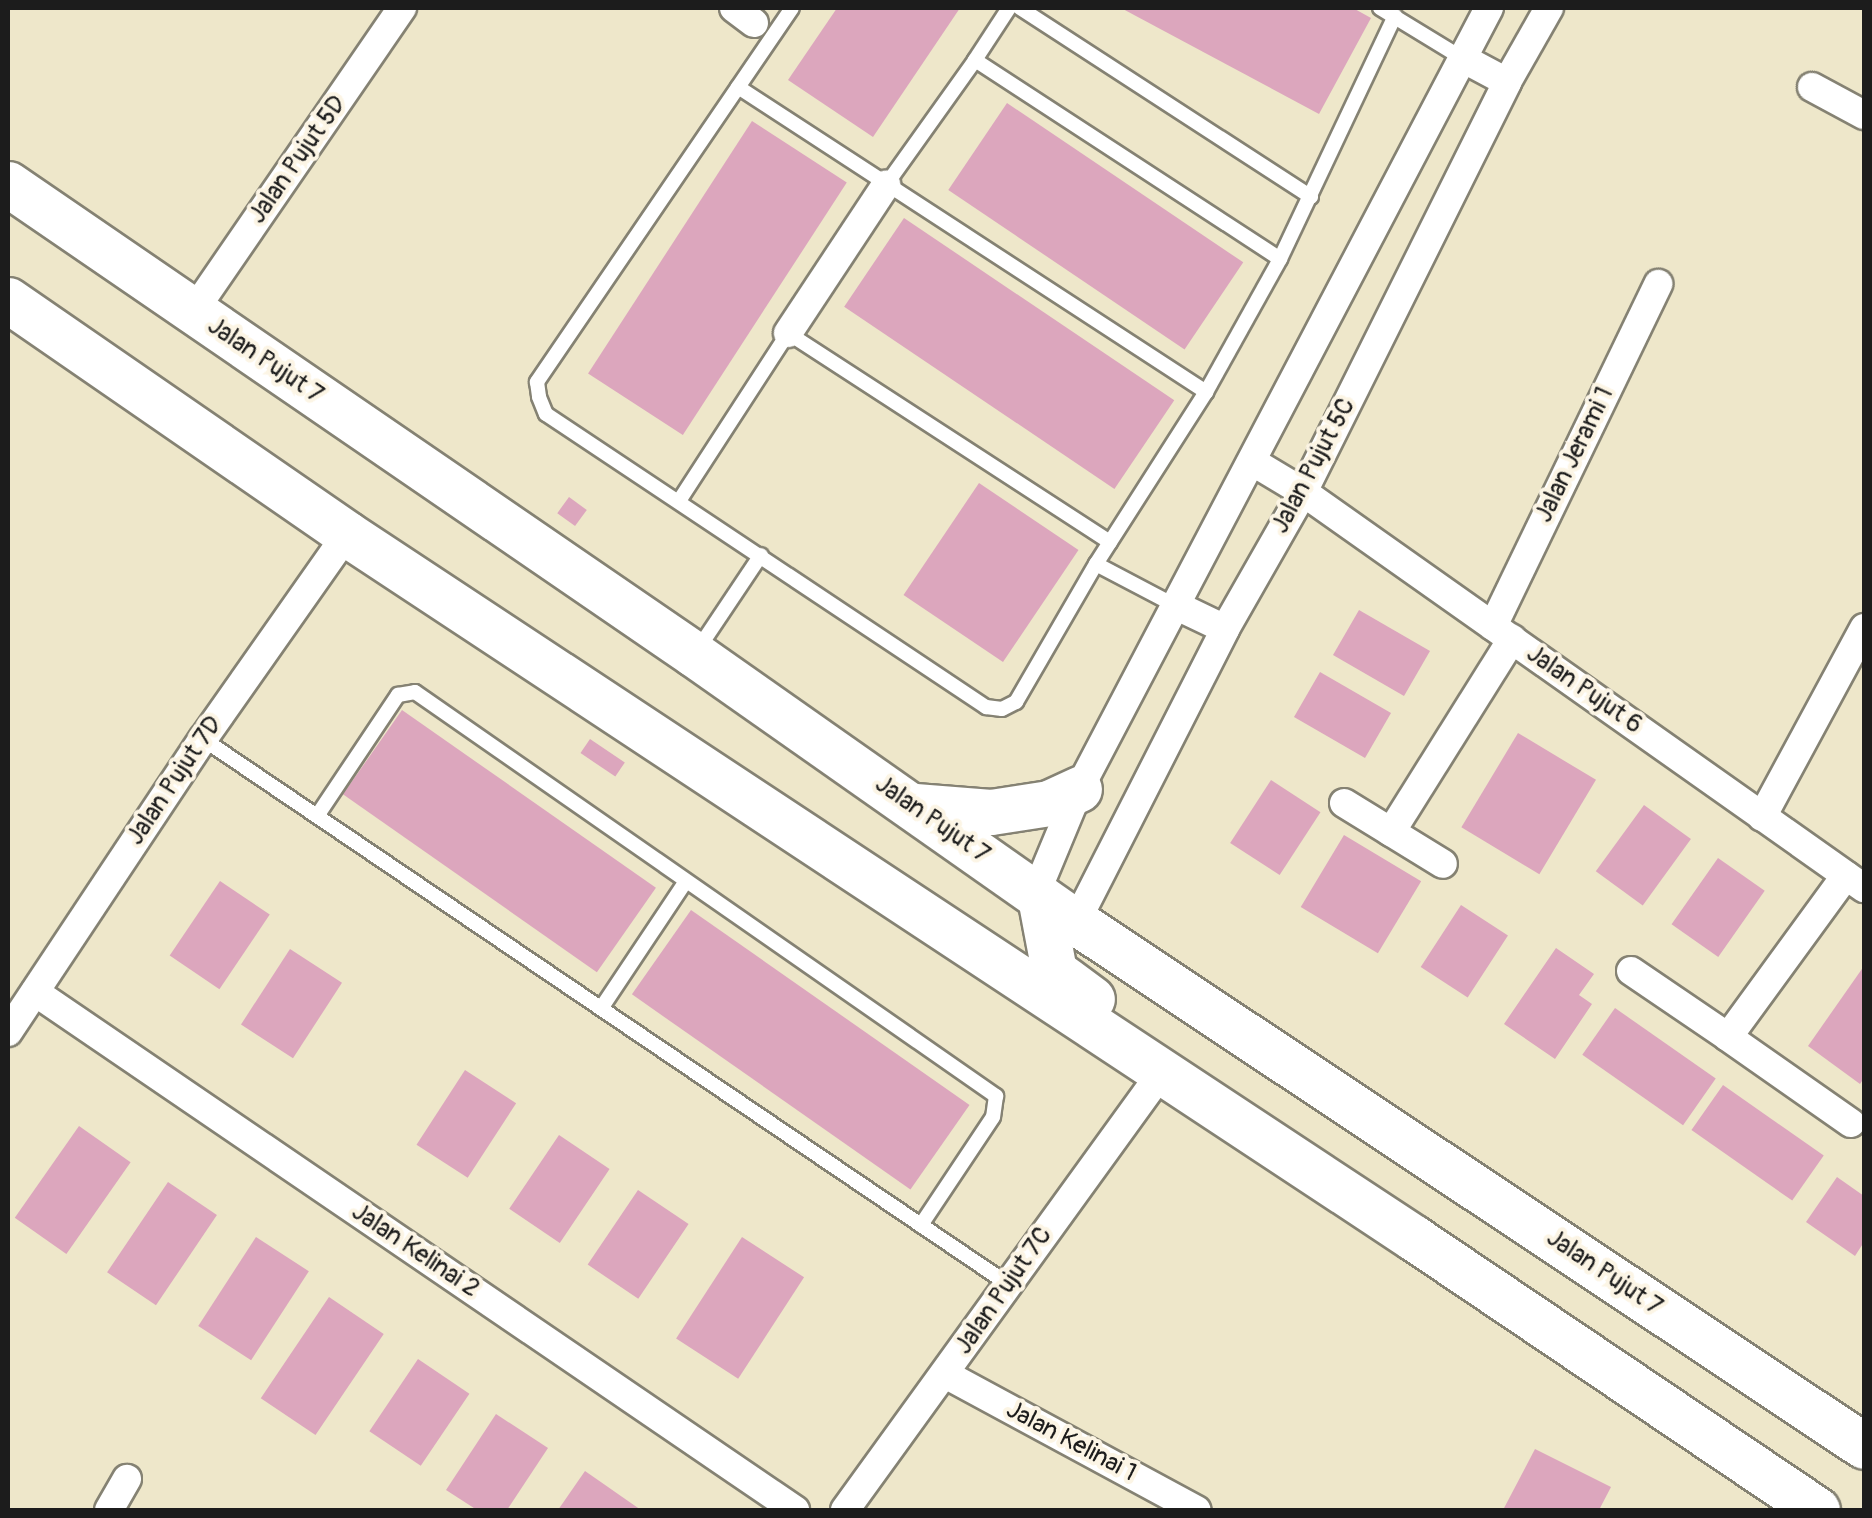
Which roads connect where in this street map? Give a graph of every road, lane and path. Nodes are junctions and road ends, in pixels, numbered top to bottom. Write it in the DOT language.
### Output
graph roads {
  1 [pos="402,8"];
  2 [pos="792,8"];
  3 [pos="1009,8"];
  4 [pos="1020,8"];
  5 [pos="1380,8"];
  6 [pos="1489,8"];
  7 [pos="1550,8"];
  8 [pos="1395,16"];
  9 [pos="1462,58"];
  10 [pos="975,60"];
  11 [pos="1507,82"];
  12 [pos="738,88"];
  13 [pos="1812,88"];
  14 [pos="1864,115"];
  15 [pos="8,184"];
  16 [pos="886,185"];
  17 [pos="1311,196"];
  18 [pos="1280,259"];
  19 [pos="1658,284"];
  20 [pos="8,300"];
  21 [pos="193,312"];
  22 [pos="788,332"];
  23 [pos="1206,392"];
  24 [pos="1253,462"];
  25 [pos="1303,492"];
  26 [pos="679,501"];
  27 [pos="347,534"];
  28 [pos="1110,542"];
  29 [pos="760,555"];
  30 [pos="1096,564"];
  31 [pos="1177,606"];
  32 [pos="1225,628"];
  33 [pos="1864,628"];
  34 [pos="1503,633"];
  35 [pos="694,654"];
  36 [pos="203,739"];
  37 [pos="1079,789"];
  38 [pos="1344,803"];
  39 [pos="913,806"];
  40 [pos="317,816"];
  41 [pos="1762,816"];
  42 [pos="1392,832"];
  43 [pos="1443,864"];
  44 [pos="686,881"];
  45 [pos="1855,882"];
  46 [pos="1040,897"];
  47 [pos="1076,922"];
  48 [pos="1632,971"];
  49 [pos="35,992"];
  50 [pos="602,1007"];
  51 [pos="8,1032"];
  52 [pos="1728,1038"];
  53 [pos="1162,1072"];
  54 [pos="1851,1123"];
  55 [pos="921,1225"];
  56 [pos="1414,1238"];
  57 [pos="1008,1284"];
  58 [pos="946,1374"];
  59 [pos="1864,1446"];
  60 [pos="127,1479"];
  61 [pos="109,1510"];
  62 [pos="795,1510"];
  63 [pos="845,1510"];
  64 [pos="1197,1510"];
  65 [pos="1817,1510"];
  1 -- 21 [label="street, Jalan Pujut 5D"];
  2 -- 12 [label="lane"];
  3 -- 10 [label="lane"];
  4 -- 17 [label="lane"];
  5 -- 8 [label="lane"];
  6 -- 9 [label="street"];
  7 -- 11 [label="street, Jalan Pujut 5C"];
  8 -- 9 [label="lane"];
  8 -- 17 [label="lane"];
  9 -- 11 [label="street"];
  9 -- 24 [label="street"];
  10 -- 16 [label="lane"];
  10 -- 18 [label="lane"];
  11 -- 25 [label="street, Jalan Pujut 5C"];
  12 -- 16 [label="lane"];
  12 -- 26 [label="lane"];
  13 -- 14 [label="street"];
  15 -- 21 [label="main road, Jalan Pujut 7"];
  16 -- 22 [label="street"];
  16 -- 23 [label="lane"];
  17 -- 18 [label="lane"];
  18 -- 23 [label="lane"];
  19 -- 34 [label="street, Jalan Jerami 1"];
  20 -- 27 [label="main road"];
  21 -- 35 [label="main road, Jalan Pujut 7"];
  22 -- 26 [label="lane"];
  22 -- 28 [label="lane"];
  23 -- 28 [label="lane"];
  24 -- 25 [label="street, Jalan Pujut 6"];
  24 -- 31 [label="street"];
  25 -- 32 [label="street, Jalan Pujut 5C"];
  25 -- 34 [label="street, Jalan Pujut 6"];
  26 -- 29 [label="lane"];
  27 -- 36 [label="street, Jalan Pujut 7D"];
  27 -- 53 [label="main road"];
  28 -- 30 [label="lane"];
  29 -- 30 [label="lane"];
  29 -- 35 [label="lane"];
  30 -- 31 [label="lane"];
  31 -- 32 [label="street"];
  31 -- 37 [label="street"];
  32 -- 47 [label="street, Jalan Pujut 5C"];
  33 -- 41 [label="street"];
  34 -- 41 [label="street, Jalan Pujut 6"];
  34 -- 42 [label="street, Jalan Jerami 1"];
  35 -- 39 [label="main road, Jalan Pujut 7"];
  36 -- 40 [label="lane"];
  36 -- 49 [label="street, Jalan Pujut 7D"];
  37 -- 39 [label="main road"];
  37 -- 46 [label="street"];
  38 -- 42 [label="street"];
  39 -- 46 [label="main road, Jalan Pujut 7"];
  40 -- 44 [label="lane"];
  40 -- 50 [label="lane"];
  41 -- 45 [label="street, Jalan Pujut 6"];
  42 -- 43 [label="street"];
  44 -- 50 [label="lane"];
  44 -- 55 [label="lane"];
  45 -- 52 [label="street"];
  46 -- 47 [label="main road, Jalan Pujut 7"];
  46 -- 56 [label="main road"];
  47 -- 59 [label="main road, Jalan Pujut 7"];
  48 -- 52 [label="street"];
  49 -- 51 [label="street, Jalan Pujut 7D"];
  49 -- 62 [label="street, Jalan Kelinai 2"];
  50 -- 55 [label="lane"];
  52 -- 54 [label="street"];
  53 -- 56 [label="main road"];
  53 -- 57 [label="street, Jalan Pujut 7C"];
  55 -- 57 [label="lane"];
  56 -- 65 [label="main road"];
  57 -- 58 [label="street, Jalan Pujut 7C"];
  58 -- 63 [label="street, Jalan Pujut 7C"];
  58 -- 64 [label="street, Jalan Kelinai 1"];
  60 -- 61 [label="street"];
}
